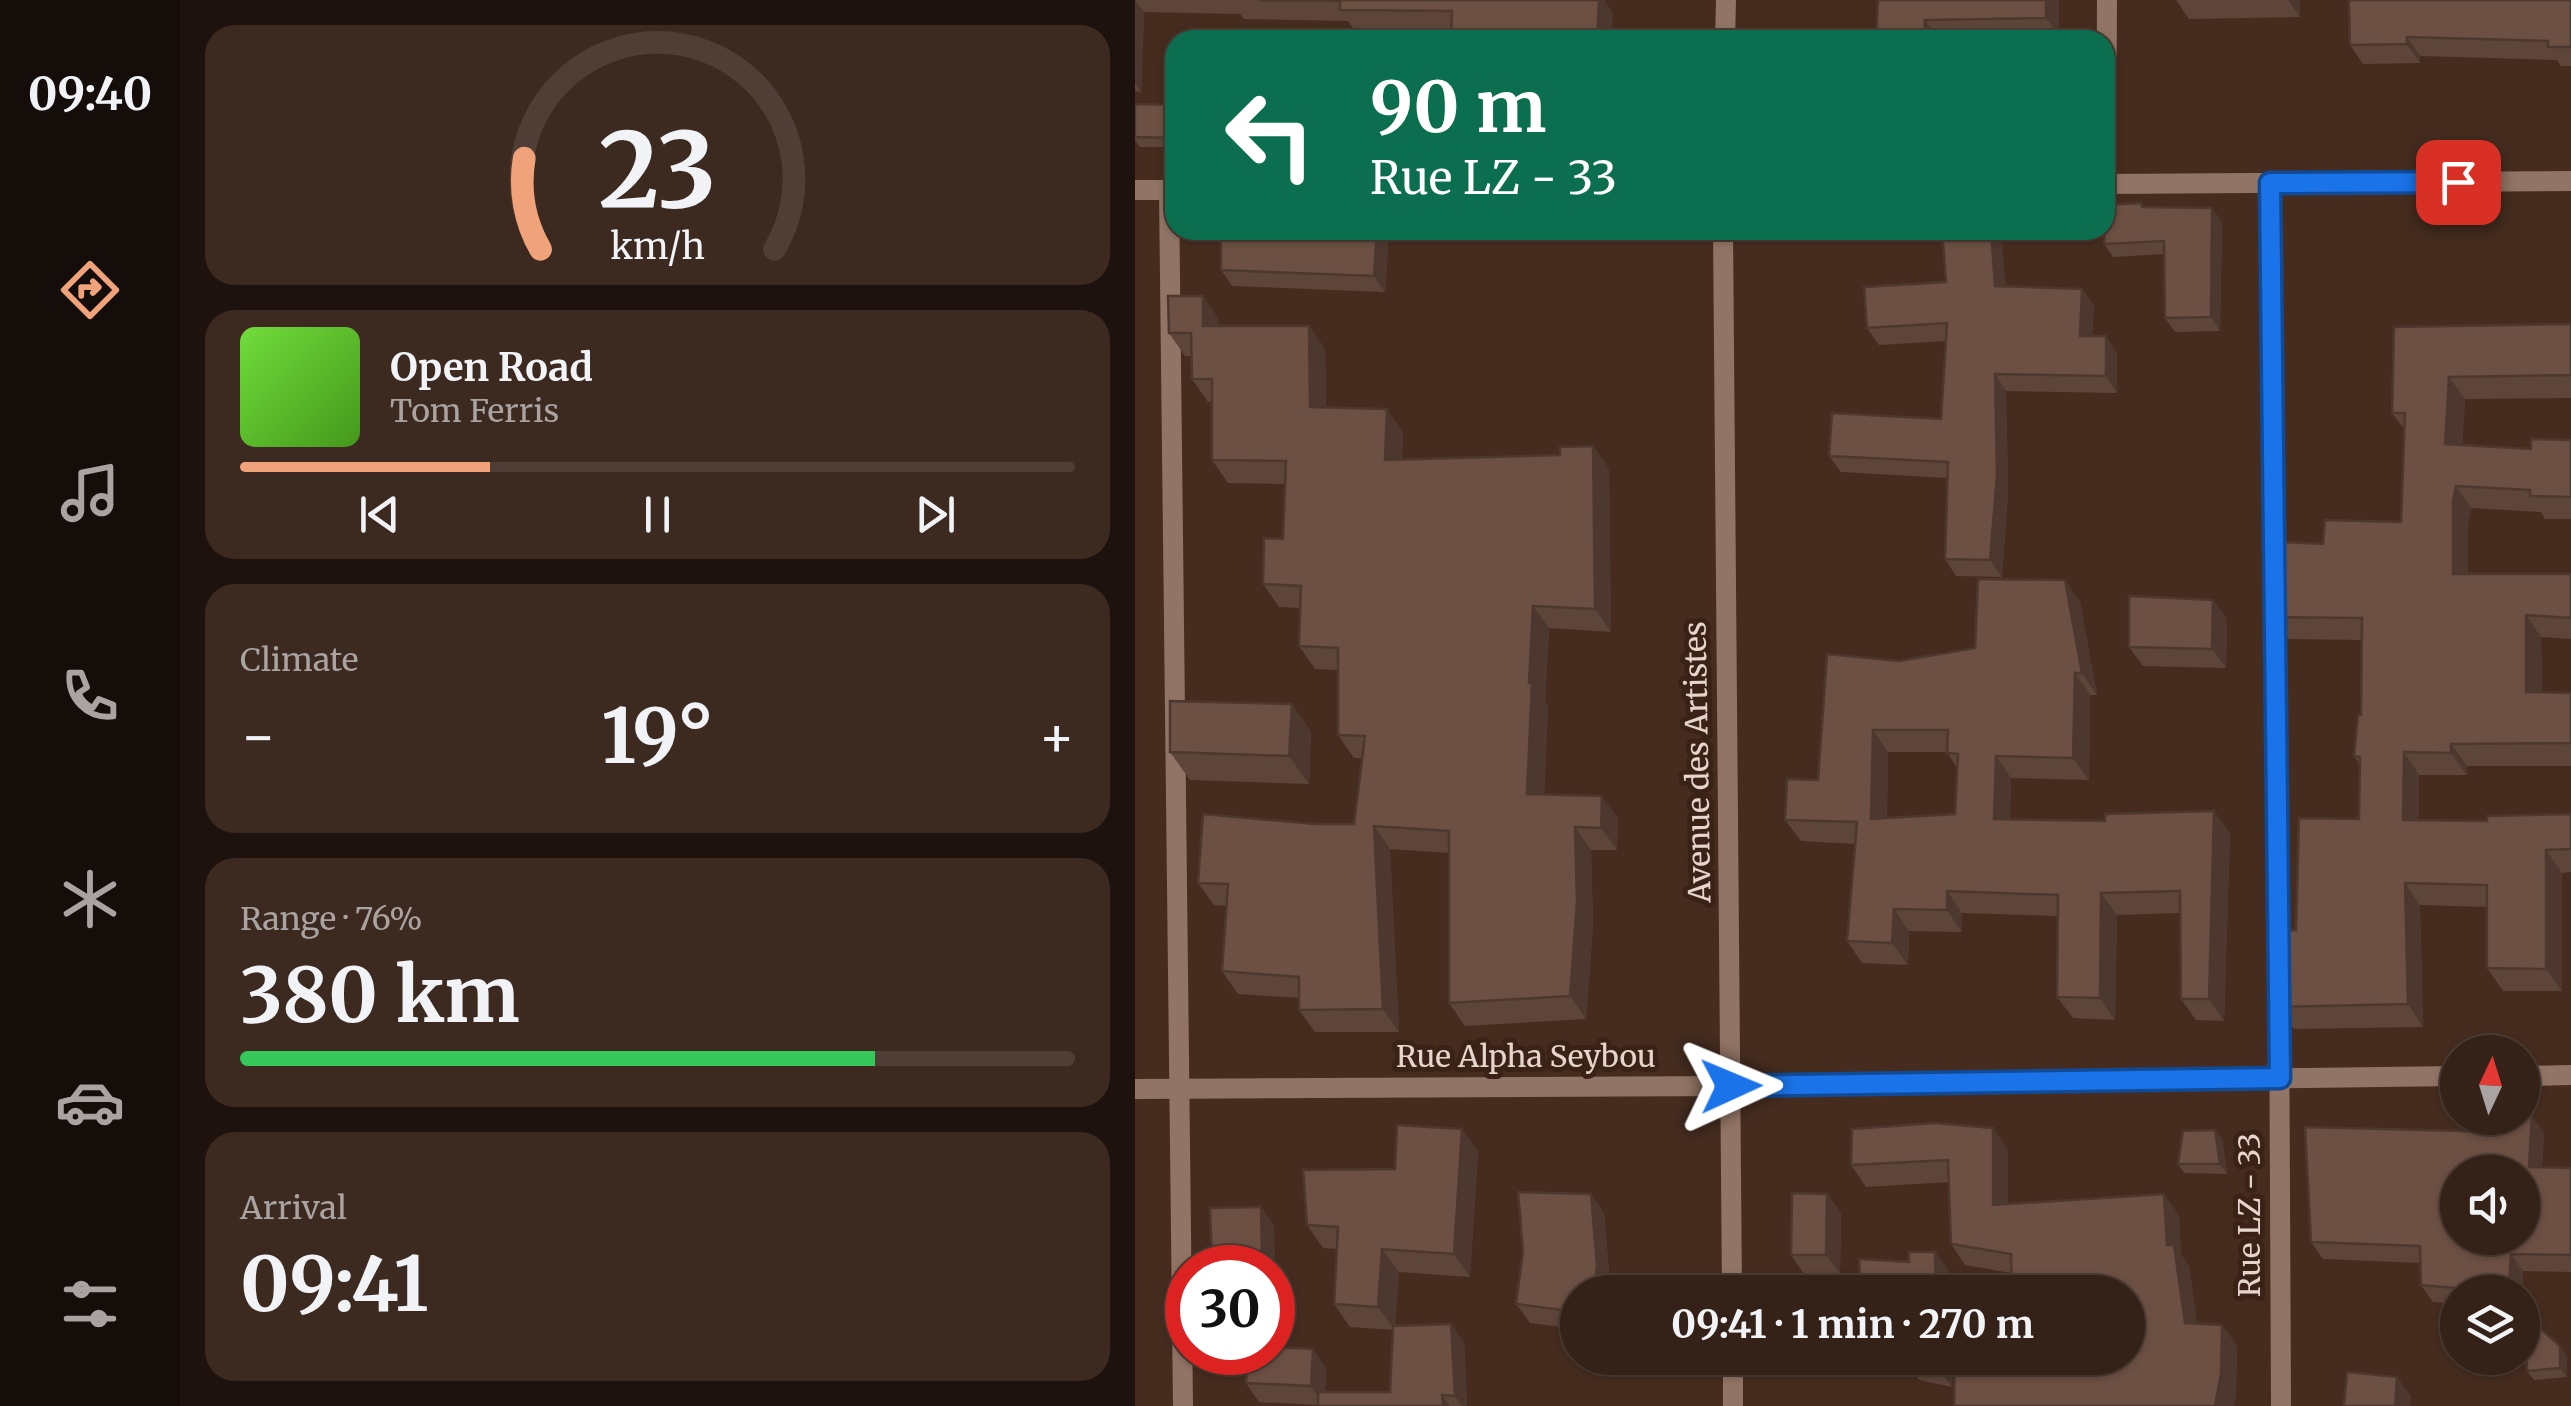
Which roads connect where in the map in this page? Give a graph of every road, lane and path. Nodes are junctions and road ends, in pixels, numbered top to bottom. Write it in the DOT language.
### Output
graph roads {
  1 [pos="1725,0"];
  2 [pos="2107,0"];
  3 [pos="1725,30"];
  4 [pos="2107,30"];
  5 [pos="2571,181"];
  6 [pos="2270,183"];
  7 [pos="2115,184"];
  8 [pos="1135,190"];
  9 [pos="1165,190"];
  10 [pos="1172,240"];
  11 [pos="1723,240"];
  12 [pos="2440,1076"];
  13 [pos="2540,1076"];
  14 [pos="2571,1076"];
  15 [pos="2280,1078"];
  16 [pos="1731,1086"];
  17 [pos="1135,1088"];
  18 [pos="1179,1088"];
  19 [pos="1732,1275"];
  20 [pos="1733,1375"];
  21 [pos="1183,1406"];
  22 [pos="1733,1406"];
  23 [pos="2281,1406"];
  1 -- 3 [label="street"];
  2 -- 4 [label="street"];
  5 -- 6 [label="street"];
  6 -- 7 [label="street"];
  6 -- 15 [label="street, Rue LZ - 33"];
  8 -- 9 [label="street"];
  10 -- 18 [label="street"];
  11 -- 16 [label="street, Avenue des Artistes"];
  12 -- 15 [label="street, Rue Alpha Seybou"];
  13 -- 14 [label="street"];
  15 -- 16 [label="street, Rue Alpha Seybou"];
  15 -- 23 [label="street, Rue LZ - 33"];
  16 -- 18 [label="street, Rue Alpha Seybou"];
  16 -- 19 [label="street, Avenue des Artistes"];
  17 -- 18 [label="street, Rue Alpha Seybou"];
  18 -- 21 [label="street"];
  20 -- 22 [label="street"];
}
